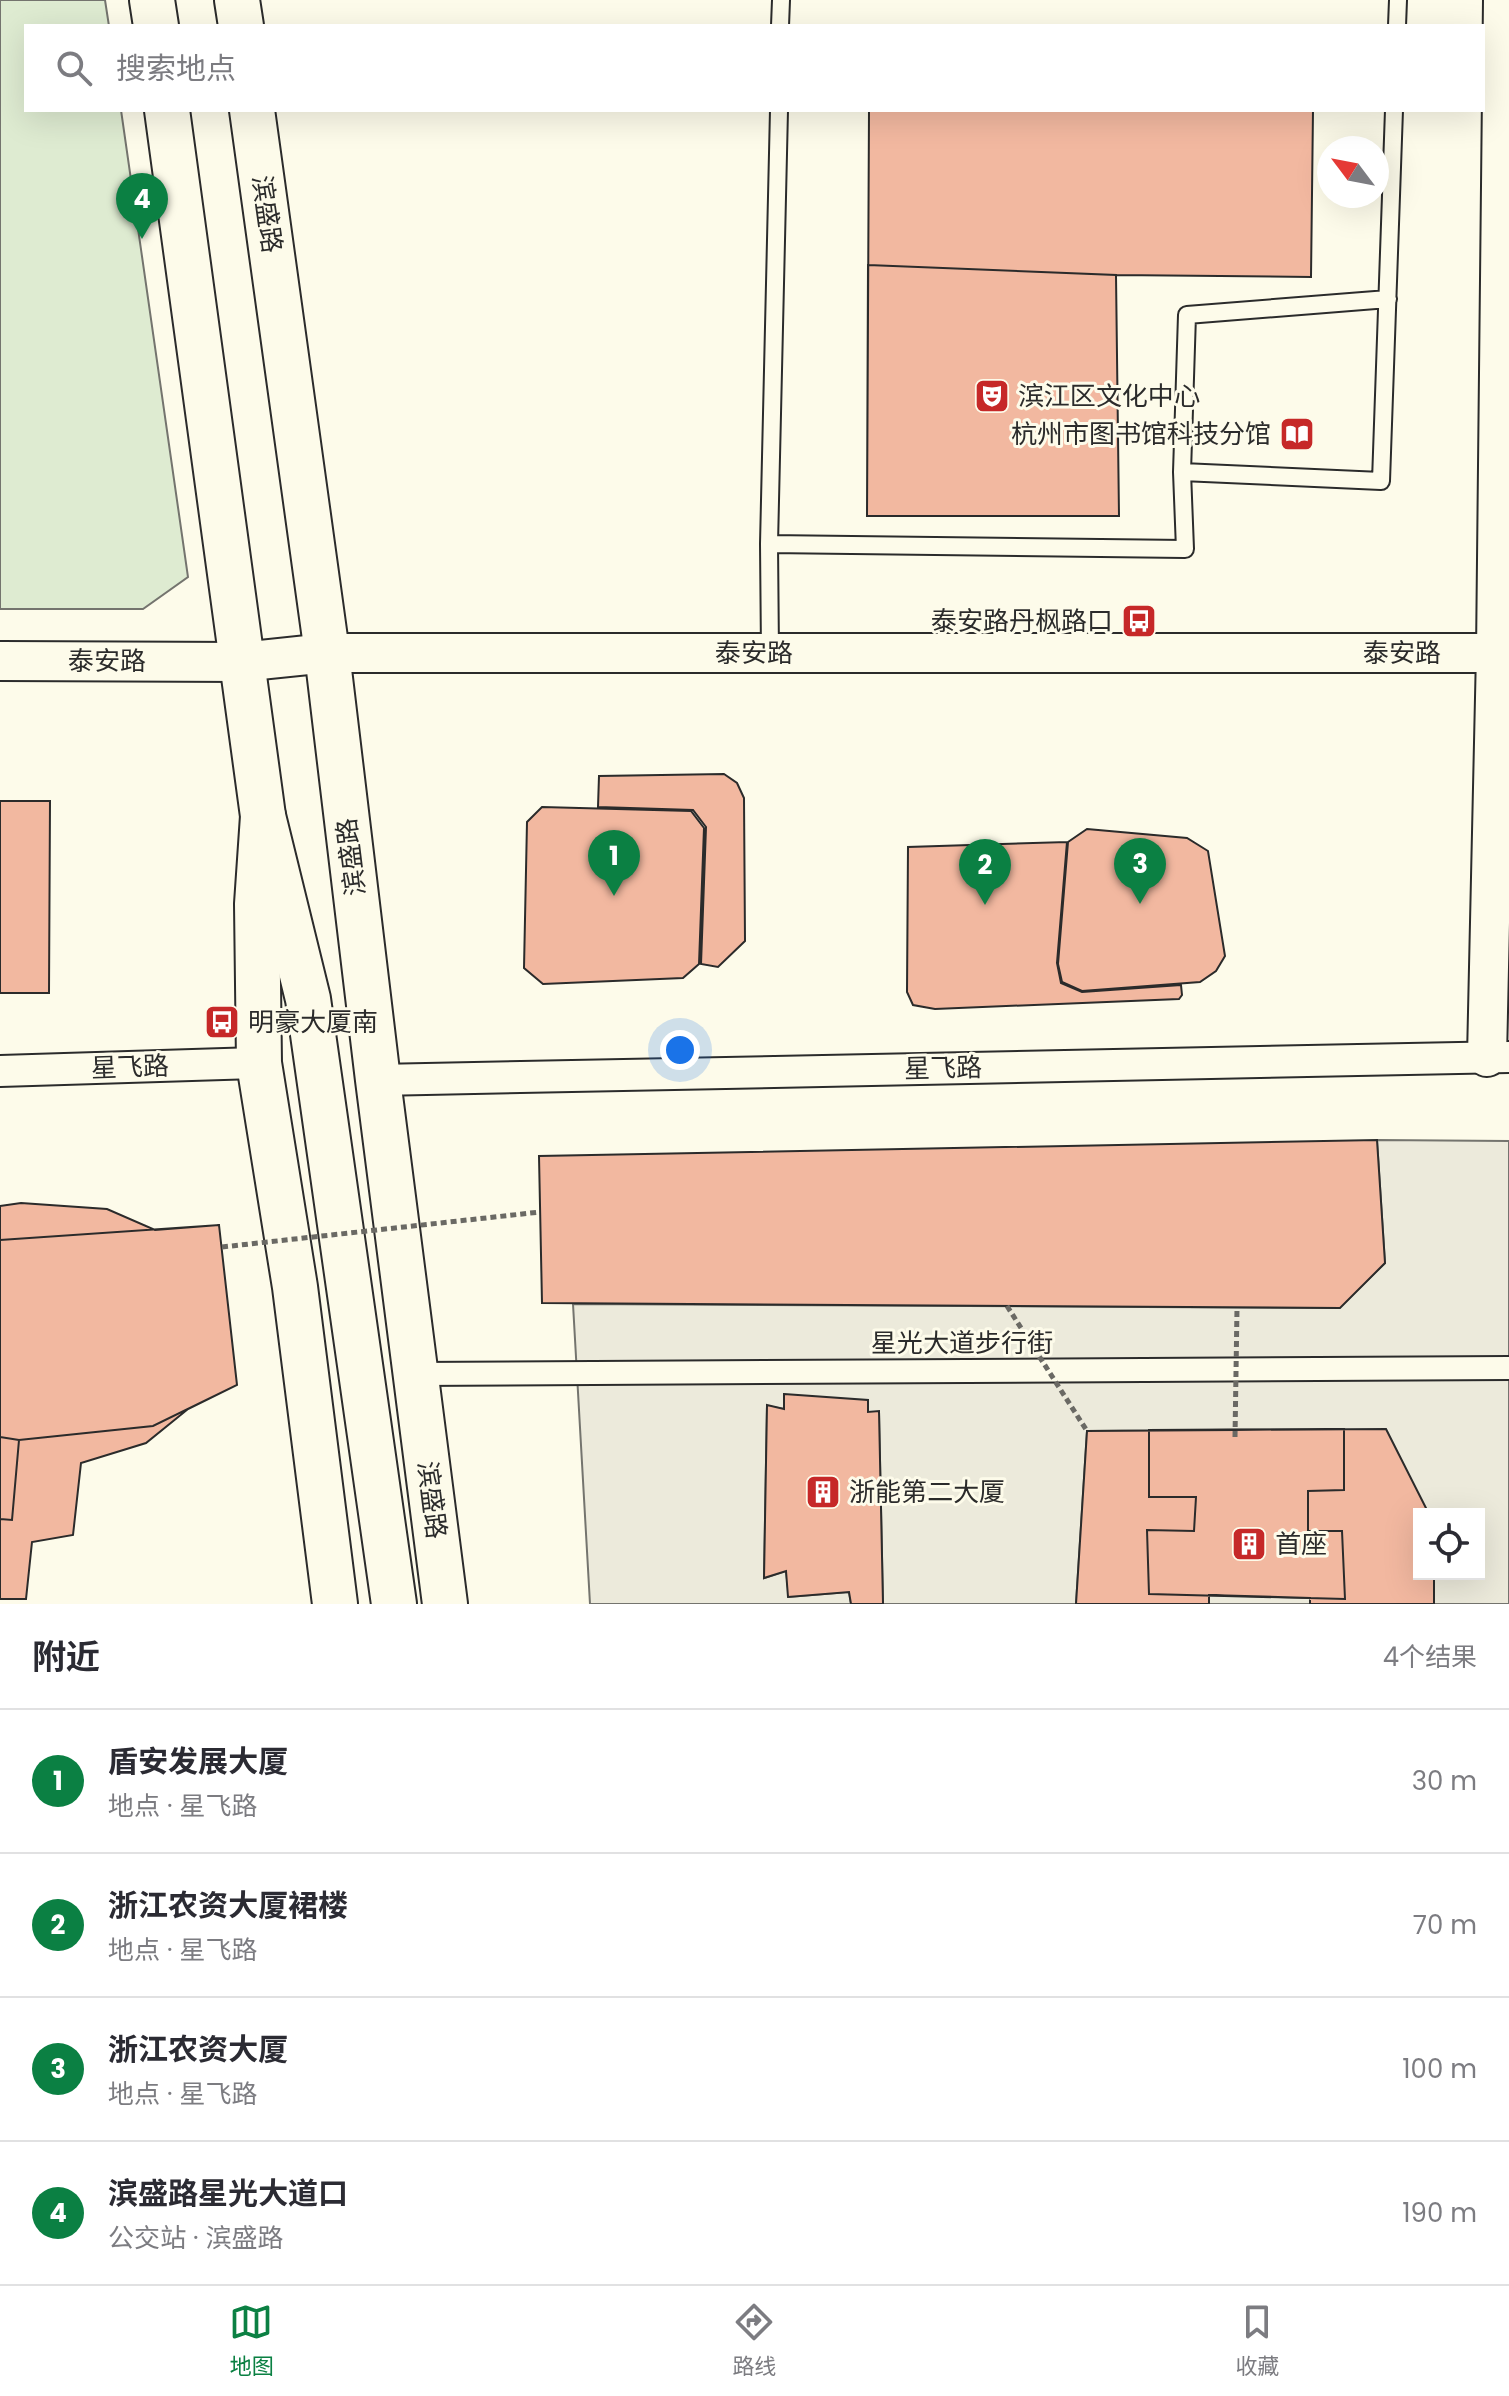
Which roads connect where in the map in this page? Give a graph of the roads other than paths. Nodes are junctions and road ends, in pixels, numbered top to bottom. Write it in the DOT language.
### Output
graph roads {
  1 [pos="152,0"];
  2 [pos="237,0"];
  3 [pos="781,0"];
  4 [pos="1398,0"];
  5 [pos="1503,0"];
  6 [pos="156,24"];
  7 [pos="241,24"];
  8 [pos="780,24"];
  9 [pos="1397,24"];
  10 [pos="167,112"];
  11 [pos="252,112"];
  12 [pos="779,112"];
  13 [pos="1394,112"];
  14 [pos="1388,299"];
  15 [pos="1182,472"];
  16 [pos="769,544"];
  17 [pos="327,653"];
  18 [pos="770,653"];
  19 [pos="1503,653"];
  20 [pos="0,661"];
  21 [pos="242,662"];
  22 [pos="263,816"];
  23 [pos="1498,1057"];
  24 [pos="259,1063"];
  25 [pos="0,1071"];
  26 [pos="378,1080"];
  27 [pos="1509,1368"];
  28 [pos="416,1374"];
  29 [pos="335,1604"];
  30 [pos="394,1604"];
  31 [pos="445,1604"];
  1 -- 6 [label="main road"];
  2 -- 7 [label="main road"];
  3 -- 8 [label="lane"];
  4 -- 9 [label="lane"];
  5 -- 19 [label="street"];
  10 -- 21 [label="main road"];
  11 -- 17 [label="main road, 滨盛路"];
  12 -- 16 [label="lane"];
  13 -- 14 [label="lane"];
  14 -- 15 [label="lane"];
  14 -- 15 [label="lane"];
  15 -- 16 [label="lane"];
  16 -- 18 [label="lane"];
  17 -- 18 [label="street, 泰安路"];
  17 -- 21 [label="street, 泰安路"];
  17 -- 26 [label="main road, 滨盛路"];
  18 -- 19 [label="street, 泰安路"];
  19 -- 23 [label="street"];
  20 -- 21 [label="street, 泰安路"];
  21 -- 22 [label="main road"];
  22 -- 24 [label="main road"];
  22 -- 30 [label="main road"];
  23 -- 26 [label="street, 星飞路"];
  24 -- 25 [label="street, 星飞路"];
  24 -- 29 [label="main road"];
  26 -- 28 [label="main road, 滨盛路"];
  27 -- 28 [label="street, 星光大道步行街"];
  28 -- 31 [label="main road, 滨盛路"];
}
